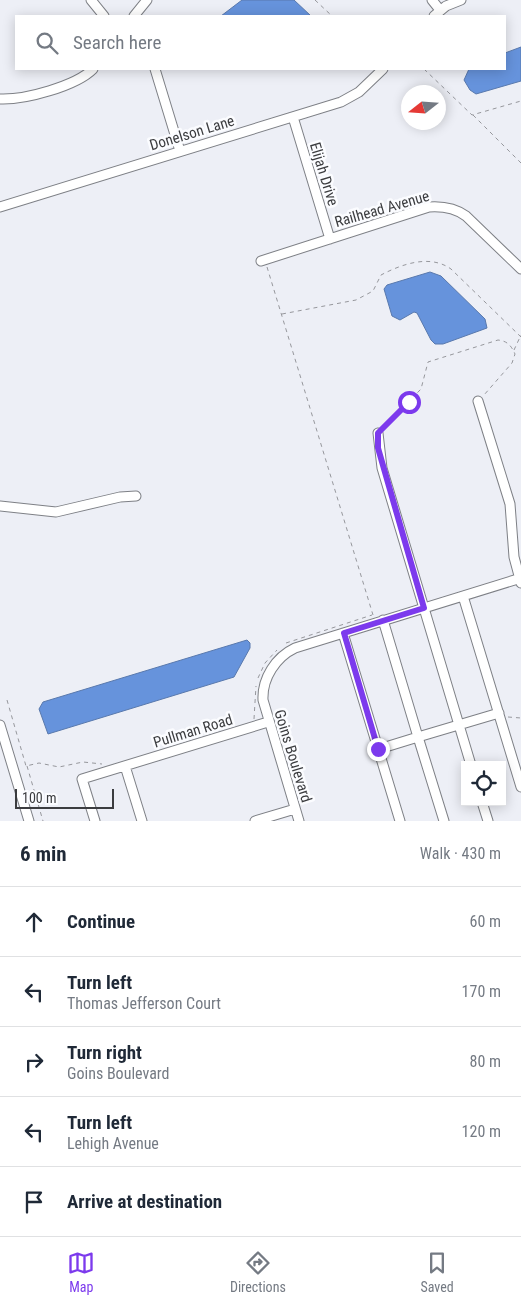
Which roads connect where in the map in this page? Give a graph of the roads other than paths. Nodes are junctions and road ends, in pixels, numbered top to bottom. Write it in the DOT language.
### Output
graph roads {
  1 [pos="91,0"];
  2 [pos="147,0"];
  3 [pos="432,0"];
  4 [pos="461,0"];
  5 [pos="437,13"];
  6 [pos="103,15"];
  7 [pos="135,15"];
  8 [pos="92,70"];
  9 [pos="155,70"];
  10 [pos="382,70"];
  11 [pos="0,99"];
  12 [pos="293,117"];
  13 [pos="180,151"];
  14 [pos="0,207"];
  15 [pos="330,239"];
  16 [pos="263,260"];
  17 [pos="521,269"];
  18 [pos="478,402"];
  19 [pos="378,433"];
  20 [pos="136,496"];
  21 [pos="0,506"];
  22 [pos="520,580"];
  23 [pos="463,596"];
  24 [pos="424,608"];
  25 [pos="379,622"];
  26 [pos="344,633"];
  27 [pos="499,715"];
  28 [pos="268,722"];
  29 [pos="459,724"];
  30 [pos="0,725"];
  31 [pos="418,737"];
  32 [pos="378,749"];
  33 [pos="470,761"];
  34 [pos="125,766"];
  35 [pos="521,787"];
  36 [pos="483,806"];
  37 [pos="295,809"];
  38 [pos="29,821"];
  39 [pos="95,821"];
  40 [pos="142,821"];
  41 [pos="255,821"];
  42 [pos="299,821"];
  43 [pos="400,821"];
  44 [pos="444,821"];
  45 [pos="488,821"];
  1 -- 6 [label="street"];
  2 -- 7 [label="street"];
  3 -- 5 [label="street"];
  4 -- 5 [label="street"];
  8 -- 11 [label="street"];
  9 -- 13 [label="street"];
  10 -- 12 [label="street, Donelson Lane"];
  12 -- 13 [label="street, Donelson Lane"];
  12 -- 15 [label="street, Elijah Drive"];
  13 -- 14 [label="street, Donelson Lane"];
  15 -- 16 [label="street, Railhead Avenue"];
  15 -- 17 [label="street, Railhead Avenue"];
  18 -- 22 [label="street"];
  19 -- 24 [label="street"];
  20 -- 21 [label="street"];
  22 -- 23 [label="street, Goins Boulevard"];
  23 -- 24 [label="street, Goins Boulevard"];
  23 -- 27 [label="street"];
  24 -- 25 [label="street, Goins Boulevard"];
  24 -- 29 [label="street"];
  25 -- 26 [label="street, Goins Boulevard"];
  25 -- 31 [label="street"];
  26 -- 28 [label="street, Goins Boulevard"];
  26 -- 32 [label="street"];
  27 -- 29 [label="street"];
  27 -- 35 [label="street"];
  28 -- 34 [label="street, Pullman Road"];
  28 -- 37 [label="street, Goins Boulevard"];
  29 -- 31 [label="street"];
  29 -- 33 [label="street"];
  30 -- 38 [label="street"];
  31 -- 32 [label="street"];
  31 -- 44 [label="street"];
  32 -- 43 [label="street"];
  34 -- 39 [label="street, Pullman Road"];
  34 -- 40 [label="street"];
  36 -- 45 [label="street"];
  37 -- 41 [label="street"];
  37 -- 42 [label="street, Goins Boulevard"];
}
